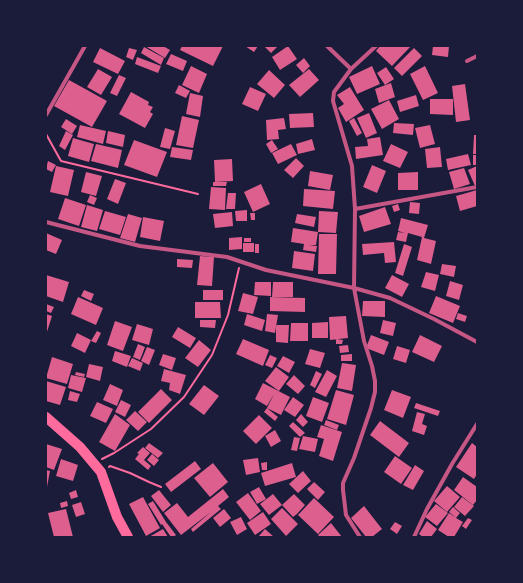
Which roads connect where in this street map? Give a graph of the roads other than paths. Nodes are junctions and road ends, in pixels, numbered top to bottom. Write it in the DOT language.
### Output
graph roads {
  1 [pos="85,46"];
  2 [pos="327,46"];
  3 [pos="376,46"];
  4 [pos="477,56"];
  5 [pos="467,60"];
  6 [pos="351,69"];
  7 [pos="46,115"];
  8 [pos="477,187"];
  9 [pos="355,209"];
  10 [pos="46,222"];
  11 [pos="354,288"];
  12 [pos="477,342"];
  13 [pos="46,417"];
  14 [pos="477,424"];
  15 [pos="128,537"];
  16 [pos="360,537"];
  17 [pos="414,537"];
  1 -- 7 [label="street"];
  2 -- 6 [label="street"];
  3 -- 6 [label="street"];
  4 -- 5 [label="street"];
  6 -- 9 [label="street"];
  8 -- 9 [label="street"];
  9 -- 11 [label="street"];
  10 -- 11 [label="street"];
  11 -- 12 [label="street"];
  11 -- 16 [label="street"];
  13 -- 15 [label="highway"];
  14 -- 17 [label="street"];
}
